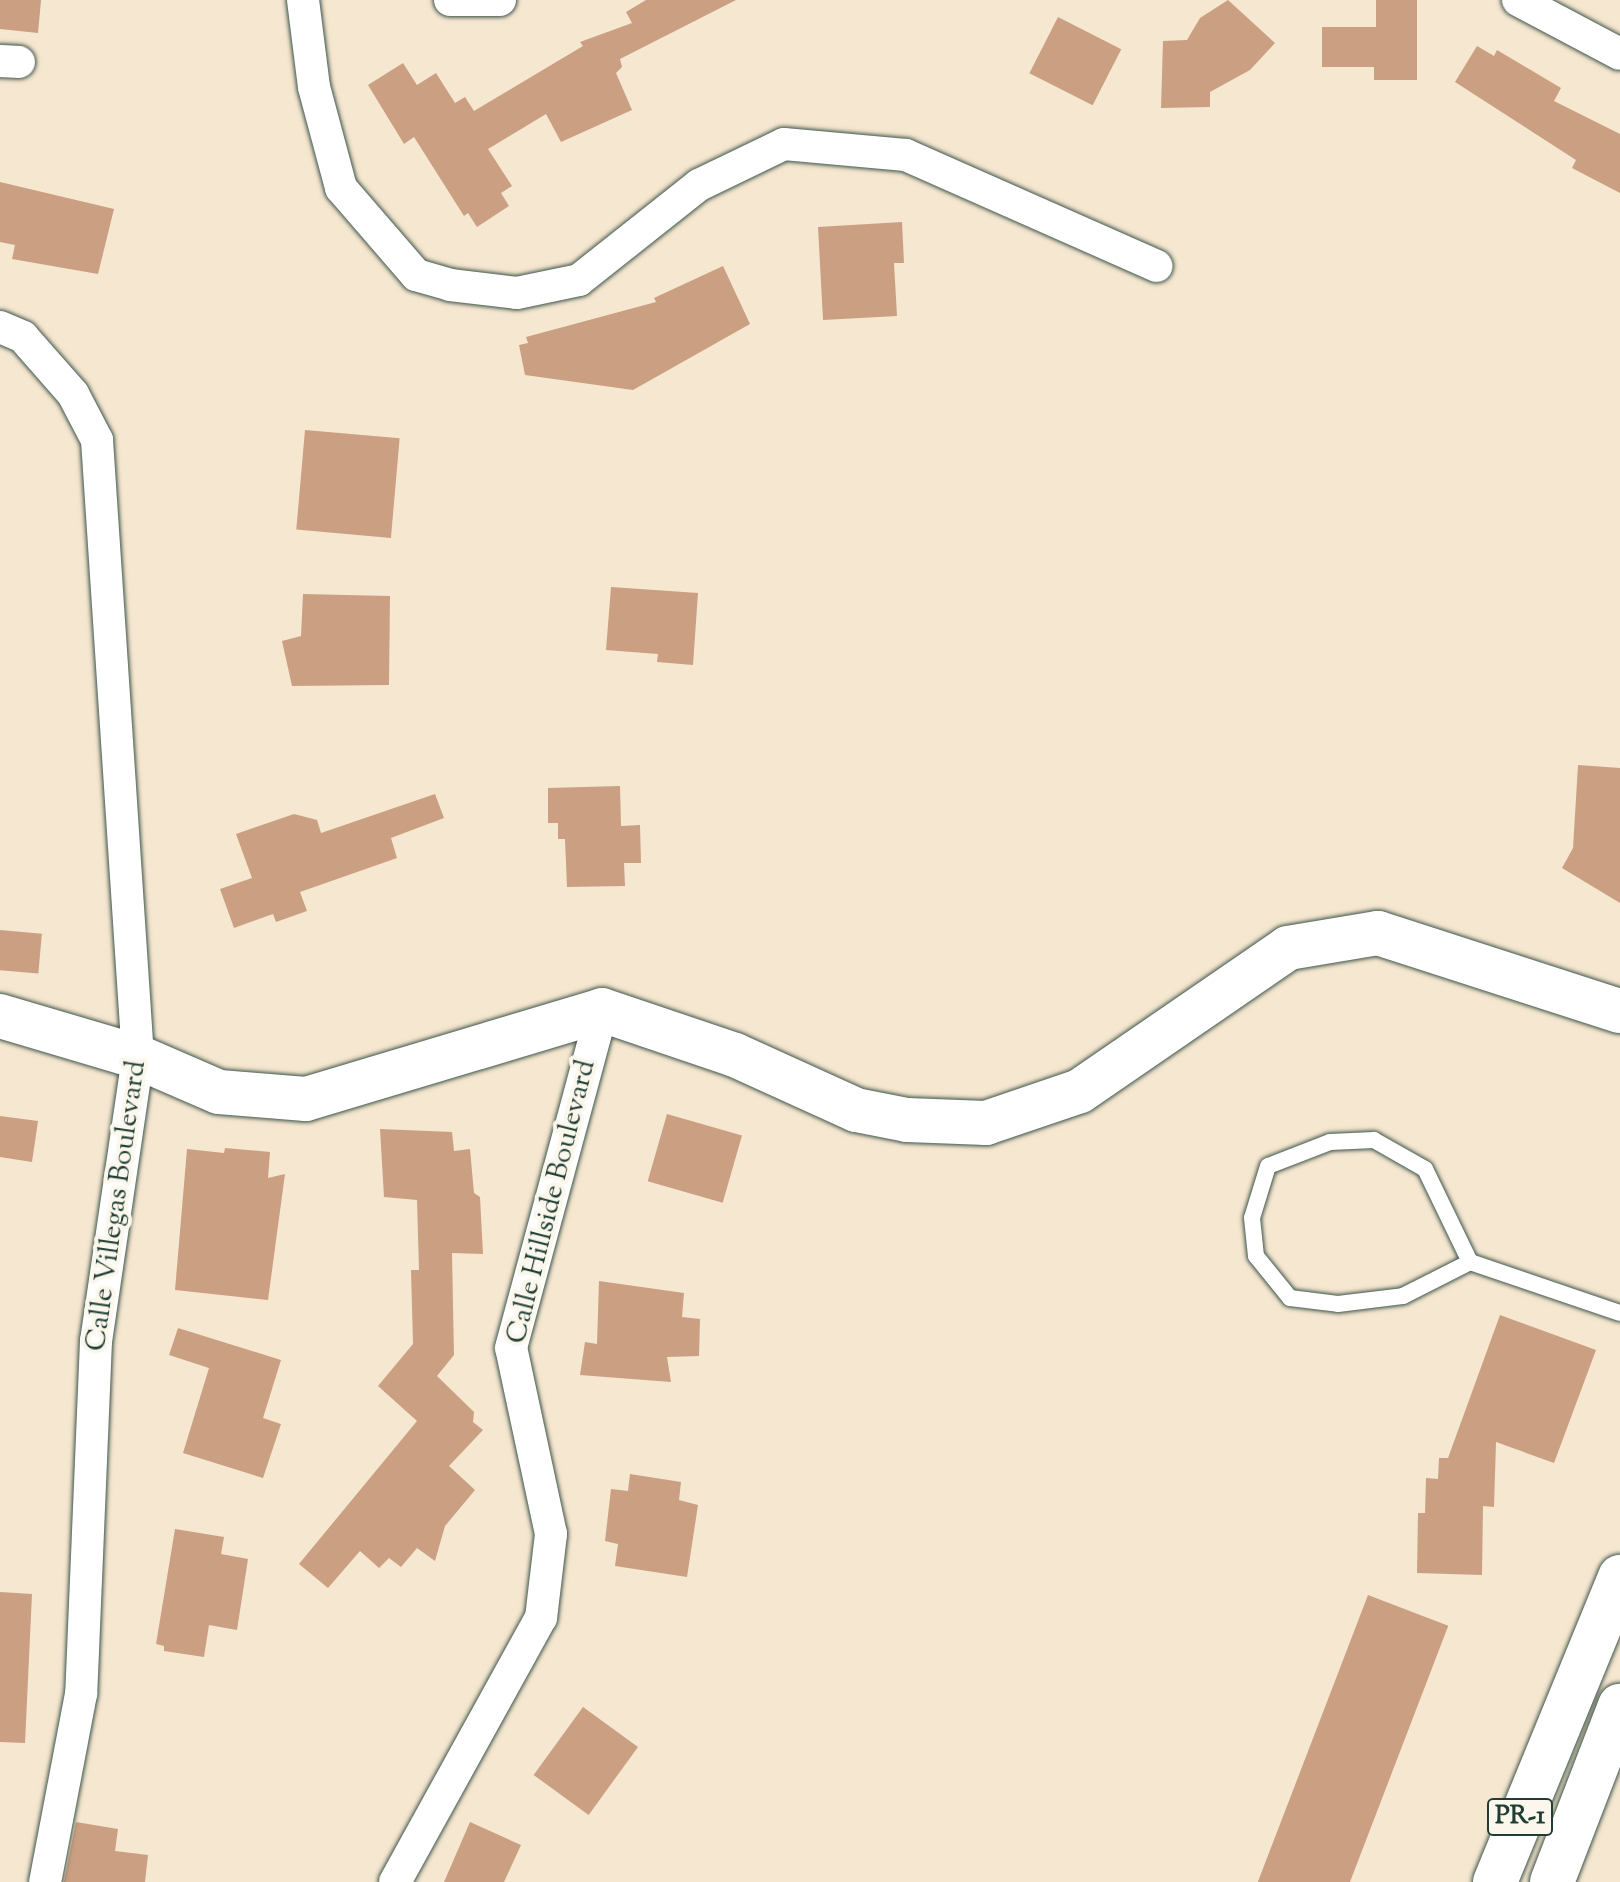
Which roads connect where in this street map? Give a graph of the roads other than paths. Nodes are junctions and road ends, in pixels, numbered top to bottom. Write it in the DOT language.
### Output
graph roads {
  1 [pos="303,0"];
  2 [pos="450,0"];
  3 [pos="500,0"];
  4 [pos="1518,0"];
  5 [pos="1620,54"];
  6 [pos="1156,266"];
  7 [pos="0,327"];
  8 [pos="602,1010"];
  9 [pos="1620,1011"];
  10 [pos="0,1016"];
  11 [pos="138,1057"];
  12 [pos="1470,1262"];
  13 [pos="1620,1313"];
  14 [pos="1620,1577"];
  15 [pos="1620,1706"];
  16 [pos="45,1882"];
  17 [pos="395,1882"];
  18 [pos="1495,1882"];
  19 [pos="1552,1882"];
  1 -- 6 [label="street"];
  2 -- 3 [label="street"];
  4 -- 5 [label="street"];
  7 -- 11 [label="street, Calle Villegas Boulevard"];
  8 -- 9 [label="main road"];
  8 -- 11 [label="main road"];
  8 -- 17 [label="street, Calle Hillside Boulevard"];
  10 -- 11 [label="main road"];
  11 -- 16 [label="street, Calle Villegas Boulevard"];
  12 -- 12 [label="lane"];
  12 -- 13 [label="lane"];
  14 -- 18 [label="main road, PR-1"];
  15 -- 19 [label="main road, PR-1"];
}
